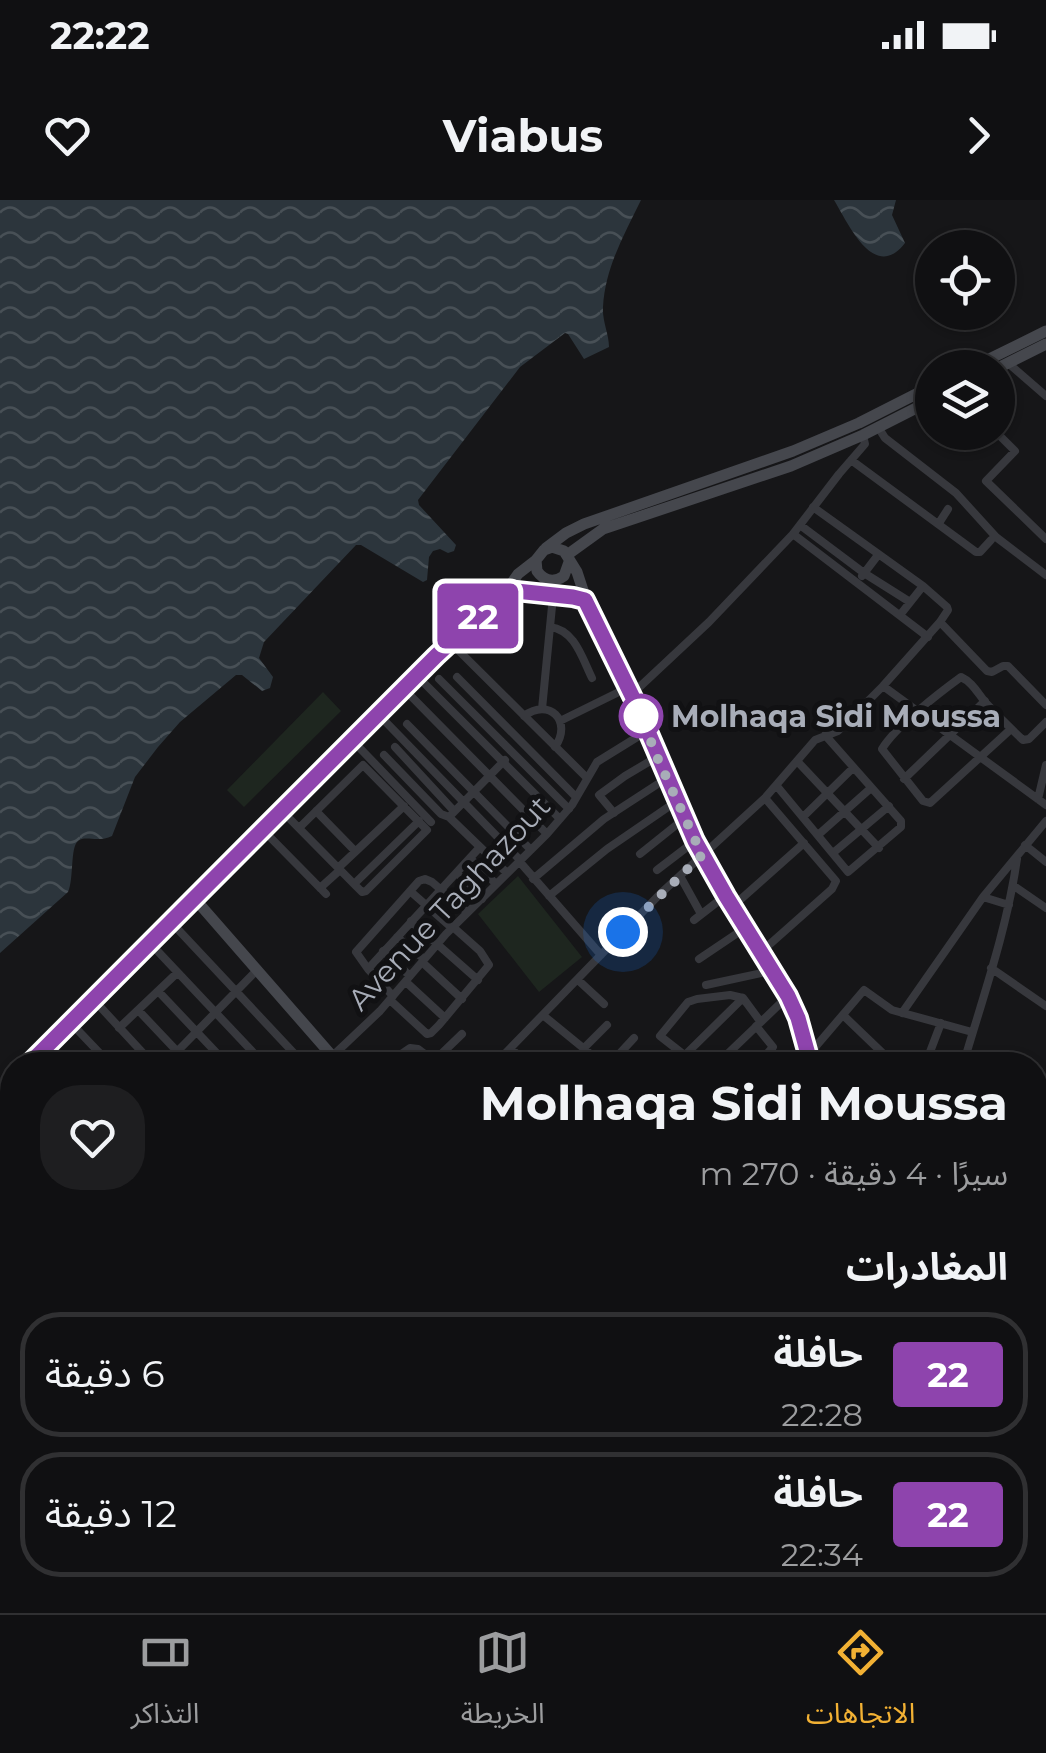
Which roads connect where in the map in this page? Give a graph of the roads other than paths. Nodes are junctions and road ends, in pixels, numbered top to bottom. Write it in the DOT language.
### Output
graph roads {
  1 [pos="1046,331"];
  2 [pos="1043,344"];
  3 [pos="1007,350"];
  4 [pos="1015,359"];
  5 [pos="1015,373"];
  6 [pos="1046,379"];
  7 [pos="1035,385"];
  8 [pos="915,395"];
  9 [pos="1046,396"];
  10 [pos="915,408"];
  11 [pos="878,427"];
  12 [pos="863,434"];
  13 [pos="1014,450"];
  14 [pos="852,460"];
  15 [pos="814,507"];
  16 [pos="644,508"];
  17 [pos="948,509"];
  18 [pos="939,523"];
  19 [pos="800,525"];
  20 [pos="793,534"];
  21 [pos="1046,538"];
  22 [pos="991,540"];
  23 [pos="540,555"];
  24 [pos="878,555"];
  25 [pos="568,558"];
  26 [pos="864,573"];
  27 [pos="1046,575"];
  28 [pos="552,580"];
  29 [pos="856,584"];
  30 [pos="923,586"];
  31 [pos="507,590"];
  32 [pos="553,596"];
  33 [pos="585,600"];
  34 [pos="910,602"];
  35 [pos="900,615"];
  36 [pos="940,622"];
  37 [pos="550,628"];
  38 [pos="928,637"];
  39 [pos="450,642"];
  40 [pos="416,675"];
  41 [pos="457,676"];
  42 [pos="592,678"];
  43 [pos="439,679"];
  44 [pos="883,686"];
  45 [pos="403,688"];
  46 [pos="629,691"];
  47 [pos="985,701"];
  48 [pos="1046,705"];
  49 [pos="542,708"];
  50 [pos="918,712"];
  51 [pos="378,714"];
  52 [pos="524,716"];
  53 [pos="560,721"];
  54 [pos="1046,722"];
  55 [pos="407,724"];
  56 [pos="537,729"];
  57 [pos="1012,729"];
  58 [pos="647,730"];
  59 [pos="950,734"];
  60 [pos="825,735"];
  61 [pos="352,740"];
  62 [pos="522,743"];
  63 [pos="395,747"];
  64 [pos="555,747"];
  65 [pos="512,754"];
  66 [pos="384,755"];
  67 [pos="657,757"];
  68 [pos="981,758"];
  69 [pos="797,761"];
  70 [pos="502,762"];
  71 [pos="1046,765"];
  72 [pos="853,768"];
  73 [pos="488,776"];
  74 [pos="587,778"];
  75 [pos="667,778"];
  76 [pos="904,779"];
  77 [pos="776,785"];
  78 [pos="871,788"];
  79 [pos="473,790"];
  80 [pos="827,793"];
  81 [pos="576,797"];
  82 [pos="765,798"];
  83 [pos="463,801"];
  84 [pos="677,802"];
  85 [pos="1042,802"];
  86 [pos="404,806"];
  87 [pos="889,806"];
  88 [pos="569,808"];
  89 [pos="316,811"];
  90 [pos="844,811"];
  91 [pos="282,812"];
  92 [pos="614,812"];
  93 [pos="451,814"];
  94 [pos="803,817"];
  95 [pos="685,818"];
  96 [pos="560,819"];
  97 [pos="1046,821"];
  98 [pos="431,822"];
  99 [pos="299,828"];
  100 [pos="263,830"];
  101 [pos="863,830"];
  102 [pos="547,834"];
  103 [pos="818,835"];
  104 [pos="695,841"];
  105 [pos="804,843"];
  106 [pos="1025,845"];
  107 [pos="480,847"];
  108 [pos="879,848"];
  109 [pos="531,850"];
  110 [pos="355,852"];
  111 [pos="832,853"];
  112 [pos="640,854"];
  113 [pos="1018,854"];
  114 [pos="702,855"];
  115 [pos="470,858"];
  116 [pos="519,860"];
  117 [pos="1046,862"];
  118 [pos="339,869"];
  119 [pos="657,870"];
  120 [pos="456,873"];
  121 [pos="508,874"];
  122 [pos="680,876"];
  123 [pos="533,879"];
  124 [pos="496,884"];
  125 [pos="1014,886"];
  126 [pos="441,888"];
  127 [pos="410,891"];
  128 [pos="549,896"];
  129 [pos="984,897"];
  130 [pos="482,898"];
  131 [pos="195,899"];
  132 [pos="729,902"];
  133 [pos="426,905"];
  134 [pos="1009,905"];
  135 [pos="1046,908"];
  136 [pos="467,912"];
  137 [pos="172,922"];
  138 [pos="411,922"];
  139 [pos="453,927"];
  140 [pos="745,928"];
  141 [pos="397,937"];
  142 [pos="150,943"];
  143 [pos="437,944"];
  144 [pos="383,952"];
  145 [pos="761,952"];
  146 [pos="601,955"];
  147 [pos="699,959"];
  148 [pos="423,961"];
  149 [pos="991,968"];
  150 [pos="258,969"];
  151 [pos="368,969"];
  152 [pos="771,971"];
  153 [pos="177,973"];
  154 [pos="408,979"];
  155 [pos="478,980"];
  156 [pos="578,980"];
  157 [pos="706,984"];
  158 [pos="158,991"];
  159 [pos="235,992"];
  160 [pos="788,996"];
  161 [pos="392,998"];
  162 [pos="743,998"];
  163 [pos="93,999"];
  164 [pos="462,999"];
  165 [pos="604,1004"];
  166 [pos="1046,1006"];
  167 [pos="138,1010"];
  168 [pos="214,1013"];
  169 [pos="902,1013"];
  170 [pos="544,1016"];
  171 [pos="843,1016"];
  172 [pos="445,1018"];
  173 [pos="70,1022"];
  174 [pos="941,1023"];
  175 [pos="758,1024"];
  176 [pos="606,1025"];
  177 [pos="119,1028"];
  178 [pos="196,1032"];
  179 [pos="972,1032"];
  180 [pos="462,1034"];
  181 [pos="634,1038"];
  182 [pos="47,1046"];
  183 [pos="584,1048"];
  184 [pos="511,1050"];
  185 [pos="177,1051"];
  186 [pos="41,1052"];
  187 [pos="53,1052"];
  188 [pos="99,1052"];
  189 [pos="142,1052"];
  190 [pos="215,1052"];
  191 [pos="252,1052"];
  192 [pos="292,1052"];
  193 [pos="324,1052"];
  194 [pos="341,1052"];
  195 [pos="443,1052"];
  196 [pos="509,1052"];
  197 [pos="514,1052"];
  198 [pos="589,1052"];
  199 [pos="620,1052"];
  200 [pos="680,1052"];
  201 [pos="689,1052"];
  202 [pos="729,1052"];
  203 [pos="769,1052"];
  204 [pos="804,1052"];
  205 [pos="814,1052"];
  206 [pos="880,1052"];
  207 [pos="930,1052"];
  208 [pos="967,1052"];
  1 -- 3 [label="street"];
  2 -- 4 [label="street"];
  5 -- 7 [label="street"];
  6 -- 7 [label="street"];
  7 -- 9 [label="street"];
  8 -- 16 [label="street"];
  10 -- 11 [label="street"];
  11 -- 12 [label="street"];
  11 -- 27 [label="street"];
  12 -- 14 [label="street"];
  12 -- 16 [label="street"];
  13 -- 21 [label="street"];
  14 -- 15 [label="street"];
  14 -- 18 [label="street"];
  15 -- 19 [label="street"];
  15 -- 24 [label="street"];
  16 -- 23 [label="street"];
  16 -- 25 [label="street"];
  17 -- 18 [label="street"];
  18 -- 22 [label="street"];
  19 -- 20 [label="street"];
  19 -- 26 [label="street"];
  20 -- 29 [label="street"];
  20 -- 46 [label="street"];
  23 -- 25 [label="street"];
  23 -- 28 [label="street"];
  23 -- 31 [label="street"];
  24 -- 26 [label="street"];
  24 -- 30 [label="street"];
  25 -- 28 [label="street"];
  25 -- 33 [label="street"];
  26 -- 29 [label="street"];
  26 -- 34 [label="street"];
  28 -- 31 [label="street"];
  28 -- 33 [label="street"];
  29 -- 35 [label="street"];
  30 -- 34 [label="street"];
  30 -- 36 [label="street"];
  31 -- 32 [label="street"];
  31 -- 39 [label="street"];
  32 -- 33 [label="street"];
  32 -- 37 [label="street"];
  33 -- 46 [label="street"];
  34 -- 35 [label="street"];
  35 -- 38 [label="street"];
  36 -- 38 [label="street"];
  36 -- 48 [label="street"];
  37 -- 42 [label="street"];
  37 -- 49 [label="street"];
  38 -- 44 [label="street"];
  39 -- 40 [label="street"];
  39 -- 52 [label="street"];
  40 -- 45 [label="street"];
  40 -- 70 [label="street"];
  41 -- 62 [label="street"];
  43 -- 65 [label="street"];
  44 -- 50 [label="street"];
  44 -- 60 [label="street"];
  45 -- 51 [label="street"];
  45 -- 73 [label="street"];
  46 -- 53 [label="street"];
  46 -- 58 [label="street"];
  47 -- 50 [label="street"];
  47 -- 57 [label="street"];
  47 -- 59 [label="street"];
  49 -- 52 [label="street"];
  49 -- 53 [label="street"];
  50 -- 59 [label="street"];
  50 -- 76 [label="street"];
  51 -- 61 [label="street"];
  51 -- 83 [label="street"];
  52 -- 56 [label="street"];
  53 -- 64 [label="street"];
  54 -- 57 [label="street"];
  55 -- 79 [label="street"];
  56 -- 62 [label="street"];
  56 -- 64 [label="street"];
  57 -- 68 [label="street"];
  58 -- 67 [label="street"];
  58 -- 74 [label="street, Avenue Taghazout"];
  59 -- 68 [label="street"];
  59 -- 76 [label="street"];
  60 -- 69 [label="street"];
  60 -- 72 [label="street"];
  61 -- 91 [label="street"];
  61 -- 98 [label="street"];
  62 -- 65 [label="street"];
  62 -- 81 [label="street"];
  63 -- 93 [label="street"];
  64 -- 74 [label="street"];
  65 -- 70 [label="street"];
  65 -- 88 [label="street"];
  66 -- 93 [label="street"];
  67 -- 75 [label="street"];
  67 -- 92 [label="street"];
  68 -- 76 [label="street"];
  68 -- 85 [label="street"];
  69 -- 77 [label="street"];
  69 -- 80 [label="street"];
  70 -- 73 [label="street"];
  70 -- 96 [label="street"];
  71 -- 85 [label="street"];
  72 -- 78 [label="street"];
  72 -- 80 [label="street"];
  73 -- 79 [label="street"];
  73 -- 102 [label="street"];
  74 -- 81 [label="street, Avenue Taghazout"];
  75 -- 84 [label="street"];
  75 -- 92 [label="street"];
  77 -- 82 [label="street"];
  77 -- 94 [label="street"];
  78 -- 87 [label="street"];
  78 -- 90 [label="street"];
  79 -- 83 [label="street"];
  79 -- 109 [label="street"];
  80 -- 90 [label="street"];
  80 -- 94 [label="street"];
  81 -- 88 [label="street, Avenue Taghazout"];
  82 -- 105 [label="street"];
  82 -- 114 [label="street"];
  83 -- 93 [label="street"];
  83 -- 116 [label="street"];
  84 -- 95 [label="street"];
  84 -- 128 [label="street"];
  86 -- 89 [label="street"];
  86 -- 110 [label="street"];
  86 -- 118 [label="street"];
  87 -- 101 [label="street"];
  87 -- 108 [label="street"];
  88 -- 96 [label="street, Avenue Taghazout"];
  89 -- 99 [label="street"];
  89 -- 110 [label="street"];
  90 -- 101 [label="street"];
  90 -- 103 [label="street"];
  91 -- 99 [label="street"];
  91 -- 100 [label="street"];
  92 -- 123 [label="street"];
  93 -- 107 [label="street"];
  94 -- 103 [label="street"];
  95 -- 104 [label="street"];
  95 -- 112 [label="street"];
  96 -- 102 [label="street, Avenue Taghazout"];
  97 -- 106 [label="street"];
  99 -- 118 [label="street"];
  100 -- 118 [label="street"];
  100 -- 131 [label="street"];
  101 -- 108 [label="street"];
  101 -- 111 [label="street"];
  102 -- 109 [label="street, Avenue Taghazout"];
  103 -- 111 [label="street"];
  104 -- 114 [label="street"];
  104 -- 119 [label="street"];
  105 -- 132 [label="street"];
  105 -- 145 [label="street"];
  106 -- 113 [label="street"];
  106 -- 117 [label="street"];
  107 -- 115 [label="street"];
  107 -- 121 [label="street"];
  108 -- 111 [label="street"];
  109 -- 116 [label="street, Avenue Taghazout"];
  110 -- 118 [label="street"];
  113 -- 125 [label="street"];
  113 -- 129 [label="street"];
  114 -- 122 [label="street"];
  114 -- 132 [label="street"];
  115 -- 120 [label="street"];
  115 -- 124 [label="street"];
  116 -- 121 [label="street, Avenue Taghazout"];
  116 -- 123 [label="street"];
  120 -- 126 [label="street"];
  120 -- 130 [label="street"];
  121 -- 124 [label="street, Avenue Taghazout"];
  122 -- 132 [label="street"];
  122 -- 146 [label="street"];
  123 -- 128 [label="street"];
  124 -- 130 [label="street, Avenue Taghazout"];
  125 -- 134 [label="street"];
  125 -- 135 [label="street"];
  126 -- 127 [label="street"];
  126 -- 133 [label="street"];
  126 -- 136 [label="street"];
  127 -- 133 [label="street"];
  127 -- 151 [label="street"];
  128 -- 146 [label="street"];
  129 -- 134 [label="street"];
  129 -- 169 [label="street"];
  130 -- 136 [label="street, Avenue Taghazout"];
  131 -- 137 [label="street"];
  131 -- 150 [label="street"];
  132 -- 140 [label="street"];
  133 -- 138 [label="street"];
  133 -- 139 [label="street"];
  134 -- 149 [label="street"];
  136 -- 139 [label="street, Avenue Taghazout"];
  137 -- 142 [label="street"];
  137 -- 159 [label="street"];
  138 -- 141 [label="street"];
  138 -- 143 [label="street"];
  139 -- 143 [label="street, Avenue Taghazout"];
  139 -- 155 [label="street"];
  140 -- 145 [label="street"];
  140 -- 147 [label="street"];
  141 -- 144 [label="street"];
  141 -- 148 [label="street"];
  142 -- 153 [label="street"];
  142 -- 163 [label="street"];
  143 -- 148 [label="street, Avenue Taghazout"];
  143 -- 155 [label="street"];
  144 -- 151 [label="street"];
  144 -- 154 [label="street"];
  145 -- 152 [label="street"];
  146 -- 156 [label="street"];
  148 -- 154 [label="street, Avenue Taghazout"];
  148 -- 164 [label="street"];
  149 -- 166 [label="street"];
  149 -- 179 [label="street"];
  150 -- 159 [label="street"];
  150 -- 193 [label="street"];
  151 -- 161 [label="street"];
  152 -- 157 [label="street"];
  152 -- 160 [label="street"];
  153 -- 158 [label="street"];
  153 -- 168 [label="street"];
  154 -- 161 [label="street, Avenue Taghazout"];
  154 -- 172 [label="street"];
  155 -- 164 [label="street"];
  156 -- 165 [label="street"];
  156 -- 170 [label="street"];
  158 -- 167 [label="street"];
  158 -- 178 [label="street"];
  159 -- 168 [label="street"];
  159 -- 192 [label="street"];
  160 -- 175 [label="street"];
  160 -- 204 [label="street"];
  161 -- 172 [label="street"];
  161 -- 194 [label="street, Avenue Taghazout"];
  162 -- 175 [label="street"];
  162 -- 200 [label="street"];
  162 -- 201 [label="street"];
  163 -- 173 [label="street"];
  163 -- 177 [label="street"];
  164 -- 172 [label="street"];
  167 -- 177 [label="street"];
  167 -- 185 [label="street"];
  168 -- 178 [label="street"];
  168 -- 191 [label="street"];
  169 -- 171 [label="street"];
  169 -- 174 [label="street"];
  170 -- 183 [label="street"];
  170 -- 184 [label="street"];
  171 -- 205 [label="street"];
  171 -- 206 [label="street"];
  173 -- 182 [label="street"];
  173 -- 188 [label="street"];
  174 -- 179 [label="street"];
  174 -- 207 [label="street"];
  175 -- 202 [label="street"];
  175 -- 203 [label="street"];
  176 -- 183 [label="street"];
  177 -- 189 [label="street"];
  178 -- 185 [label="street"];
  178 -- 190 [label="street"];
  179 -- 208 [label="street"];
  180 -- 195 [label="street"];
  181 -- 199 [label="street"];
  182 -- 186 [label="street"];
  182 -- 187 [label="street"];
  183 -- 198 [label="street"];
  184 -- 196 [label="street"];
  184 -- 197 [label="street"];
}
